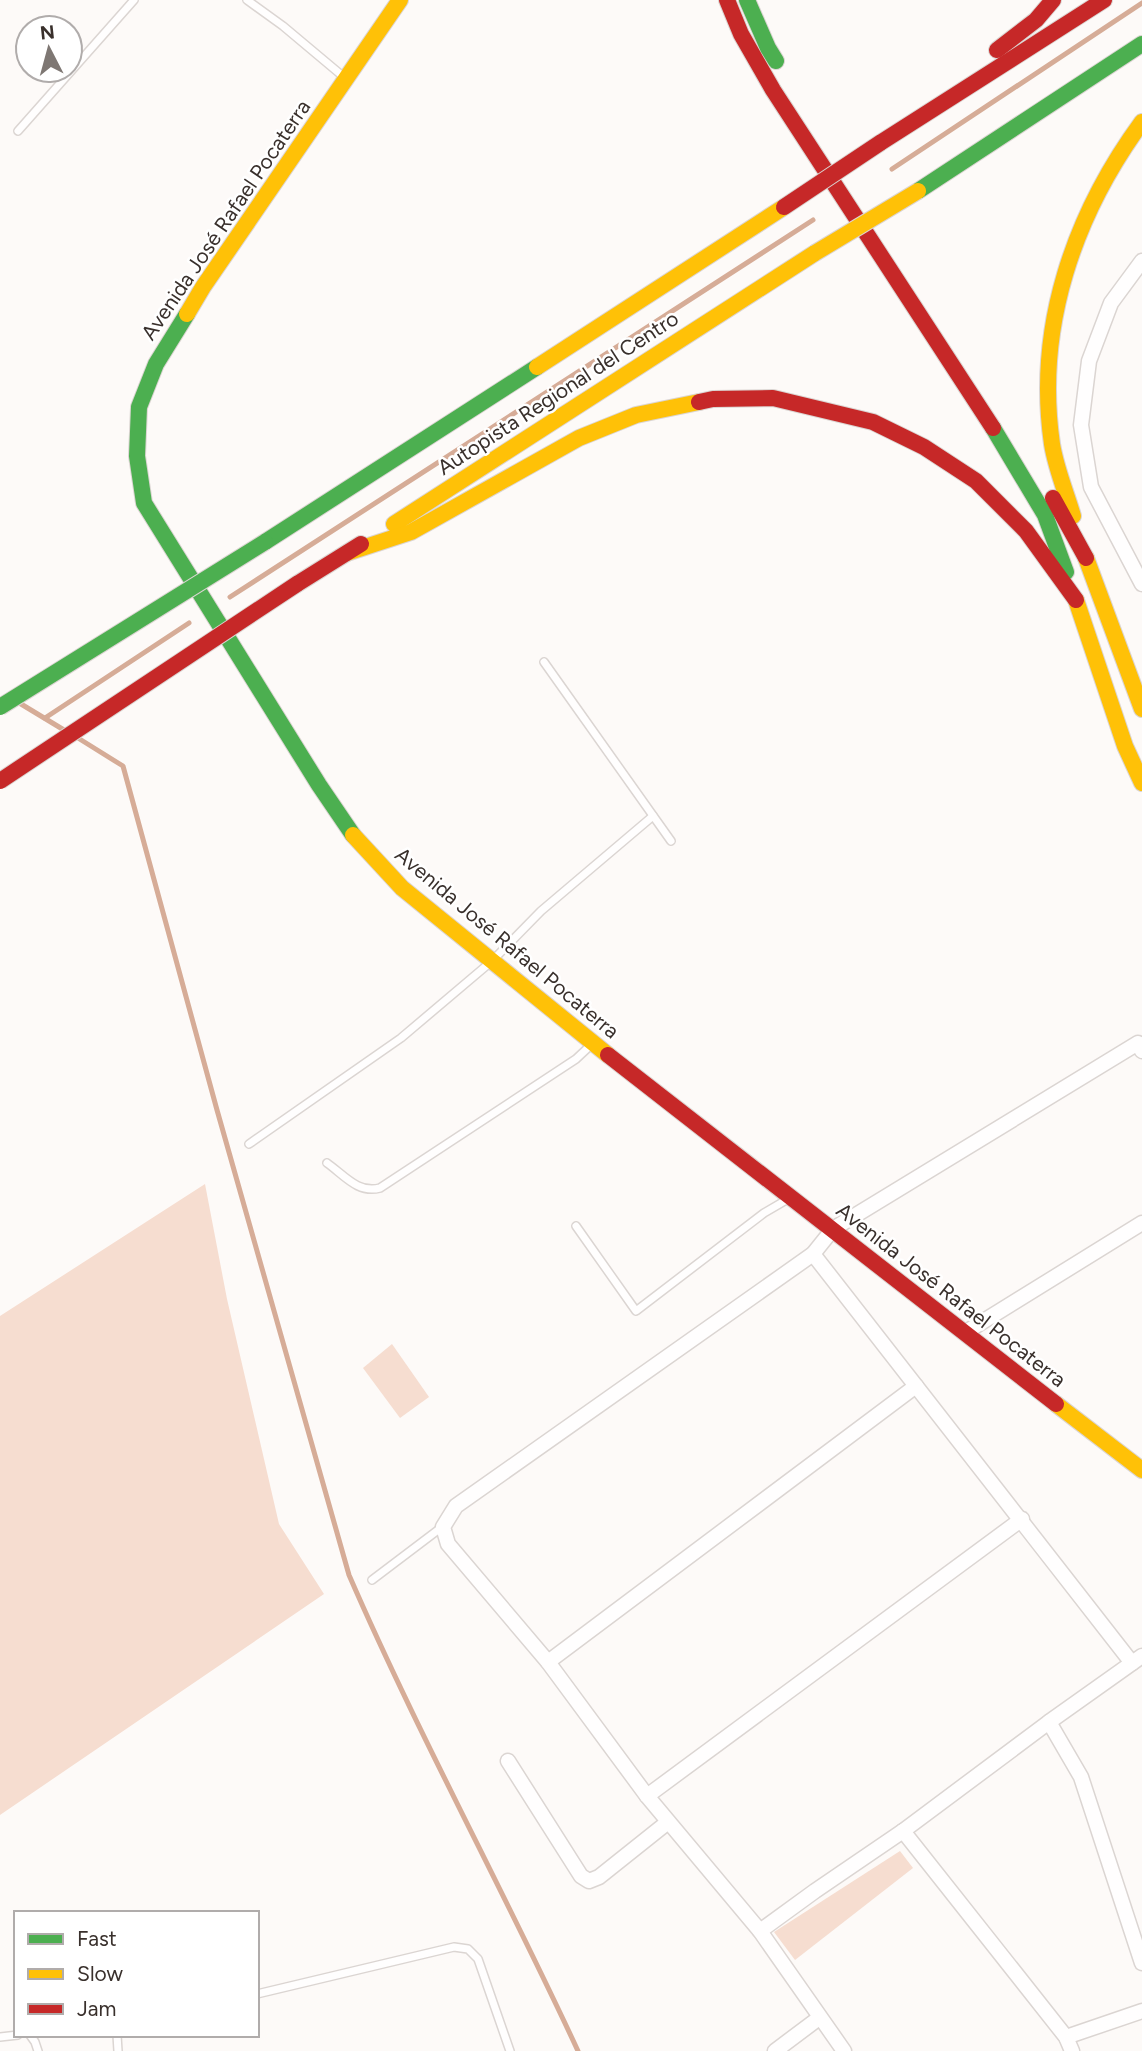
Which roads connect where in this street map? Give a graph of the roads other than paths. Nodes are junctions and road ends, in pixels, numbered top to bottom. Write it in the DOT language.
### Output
graph roads {
  1 [pos="134,0"];
  2 [pos="247,0"];
  3 [pos="400,0"];
  4 [pos="727,0"];
  5 [pos="747,0"];
  6 [pos="1053,0"];
  7 [pos="1104,0"];
  8 [pos="1142,44"];
  9 [pos="786,78"];
  10 [pos="346,79"];
  11 [pos="1142,121"];
  12 [pos="18,131"];
  13 [pos="882,142"];
  14 [pos="835,153"];
  15 [pos="850,176"];
  16 [pos="865,199"];
  17 [pos="887,233"];
  18 [pos="1142,261"];
  19 [pos="1043,480"];
  20 [pos="347,553"];
  21 [pos="1086,558"];
  22 [pos="1142,584"];
  23 [pos="1076,600"];
  24 [pos="544,662"];
  25 [pos="0,708"];
  26 [pos="1142,709"];
  27 [pos="0,781"];
  28 [pos="1142,783"];
  29 [pos="653,816"];
  30 [pos="671,841"];
  31 [pos="492,961"];
  32 [pos="592,1043"];
  33 [pos="1142,1051"];
  34 [pos="249,1144"];
  35 [pos="327,1163"];
  36 [pos="792,1197"];
  37 [pos="576,1226"];
  38 [pos="1140,1228"];
  39 [pos="833,1229"];
  40 [pos="813,1254"];
  41 [pos="966,1332"];
  42 [pos="916,1386"];
  43 [pos="1142,1470"];
  44 [pos="1021,1519"];
  45 [pos="443,1527"];
  46 [pos="372,1580"];
  47 [pos="1137,1659"];
  48 [pos="548,1662"];
  49 [pos="1049,1722"];
  50 [pos="508,1761"];
  51 [pos="647,1796"];
  52 [pos="668,1822"];
  53 [pos="903,1832"];
  54 [pos="760,1931"];
  55 [pos="1142,1963"];
  56 [pos="259,1994"];
  57 [pos="1142,2011"];
  58 [pos="819,2018"];
  59 [pos="1066,2037"];
  60 [pos="510,2051"];
  61 [pos="775,2051"];
  62 [pos="844,2051"];
  63 [pos="1072,2051"];
  1 -- 12 [label="lane"];
  2 -- 10 [label="lane"];
  3 -- 10 [label="main road, Avenida José Rafael Pocaterra"];
  4 -- 23 [label="main road"];
  5 -- 9 [label="main road"];
  6 -- 13 [label="main road"];
  7 -- 13 [label="main road, Autopista Regional del Centro"];
  8 -- 20 [label="main road, Autopista Regional del Centro, bridge"];
  10 -- 31 [label="main road, Avenida José Rafael Pocaterra"];
  11 -- 21 [label="main road"];
  13 -- 25 [label="main road, Autopista Regional del Centro, bridge"];
  14 -- 15 [label="main road"];
  16 -- 17 [label="main road"];
  18 -- 22 [label="street"];
  19 -- 21 [label="main road"];
  20 -- 23 [label="main road"];
  20 -- 27 [label="main road, Autopista Regional del Centro, bridge"];
  21 -- 26 [label="main road"];
  23 -- 28 [label="main road"];
  24 -- 29 [label="lane"];
  29 -- 30 [label="lane"];
  29 -- 31 [label="lane"];
  31 -- 32 [label="main road, Avenida José Rafael Pocaterra"];
  31 -- 34 [label="lane"];
  32 -- 35 [label="lane"];
  32 -- 36 [label="main road, Avenida José Rafael Pocaterra"];
  33 -- 39 [label="street"];
  36 -- 37 [label="lane"];
  36 -- 39 [label="main road, Avenida José Rafael Pocaterra"];
  38 -- 41 [label="street"];
  39 -- 40 [label="street"];
  39 -- 41 [label="main road, Avenida José Rafael Pocaterra"];
  40 -- 42 [label="street"];
  40 -- 45 [label="street"];
  41 -- 43 [label="main road, Avenida José Rafael Pocaterra"];
  42 -- 44 [label="street"];
  42 -- 48 [label="street"];
  44 -- 47 [label="street"];
  44 -- 51 [label="street"];
  45 -- 46 [label="lane"];
  45 -- 48 [label="street"];
  47 -- 49 [label="street"];
  48 -- 51 [label="street"];
  49 -- 53 [label="street"];
  49 -- 55 [label="street"];
  50 -- 52 [label="street"];
  51 -- 52 [label="street"];
  52 -- 54 [label="street"];
  53 -- 54 [label="street"];
  53 -- 59 [label="street"];
  54 -- 58 [label="street"];
  56 -- 60 [label="lane"];
  57 -- 59 [label="street"];
  58 -- 61 [label="street"];
  58 -- 62 [label="street"];
  59 -- 63 [label="street"];
}
